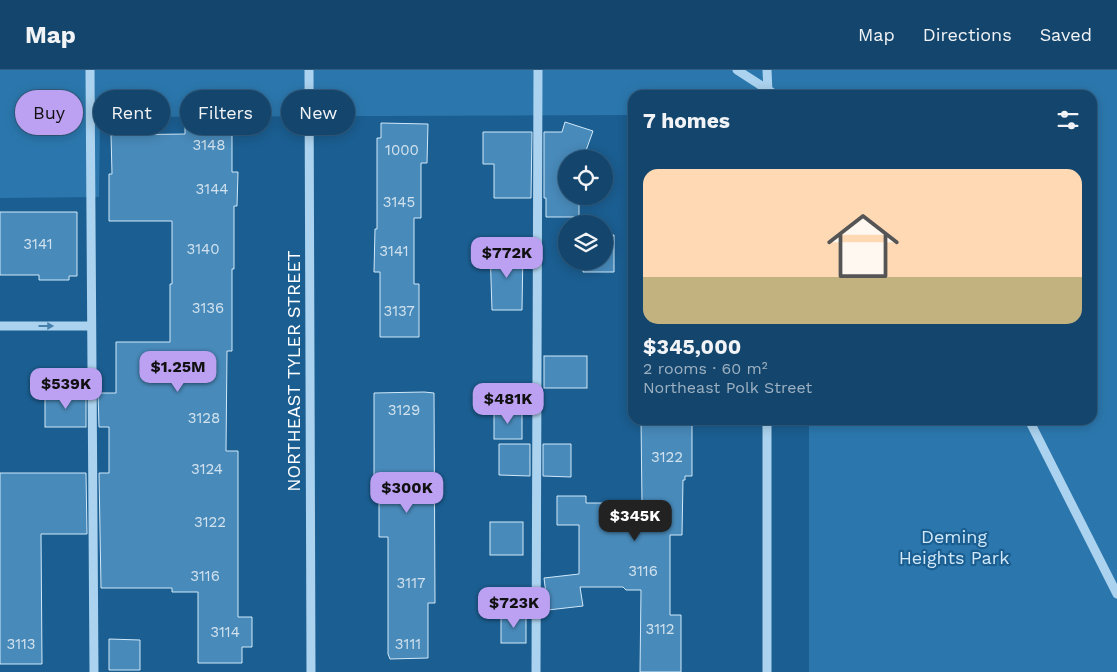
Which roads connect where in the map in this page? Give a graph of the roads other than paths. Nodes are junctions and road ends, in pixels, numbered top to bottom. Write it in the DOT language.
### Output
graph roads {
  1 [pos="90,70"];
  2 [pos="309,70"];
  3 [pos="538,70"];
  4 [pos="737,70"];
  5 [pos="767,70"];
  6 [pos="765,90"];
  7 [pos="768,90"];
  8 [pos="0,326"];
  9 [pos="91,326"];
  10 [pos="767,425"];
  11 [pos="1032,425"];
  12 [pos="1117,594"];
  13 [pos="94,672"];
  14 [pos="311,672"];
  15 [pos="536,672"];
  16 [pos="767,672"];
  1 -- 9 [label="street"];
  2 -- 14 [label="street, NORTHEAST TYLER STREET"];
  3 -- 15 [label="street"];
  4 -- 6 [label="street"];
  5 -- 7 [label="street"];
  8 -- 9 [label="street, one-way"];
  9 -- 13 [label="street"];
  10 -- 16 [label="street"];
  11 -- 12 [label="street"];
}
